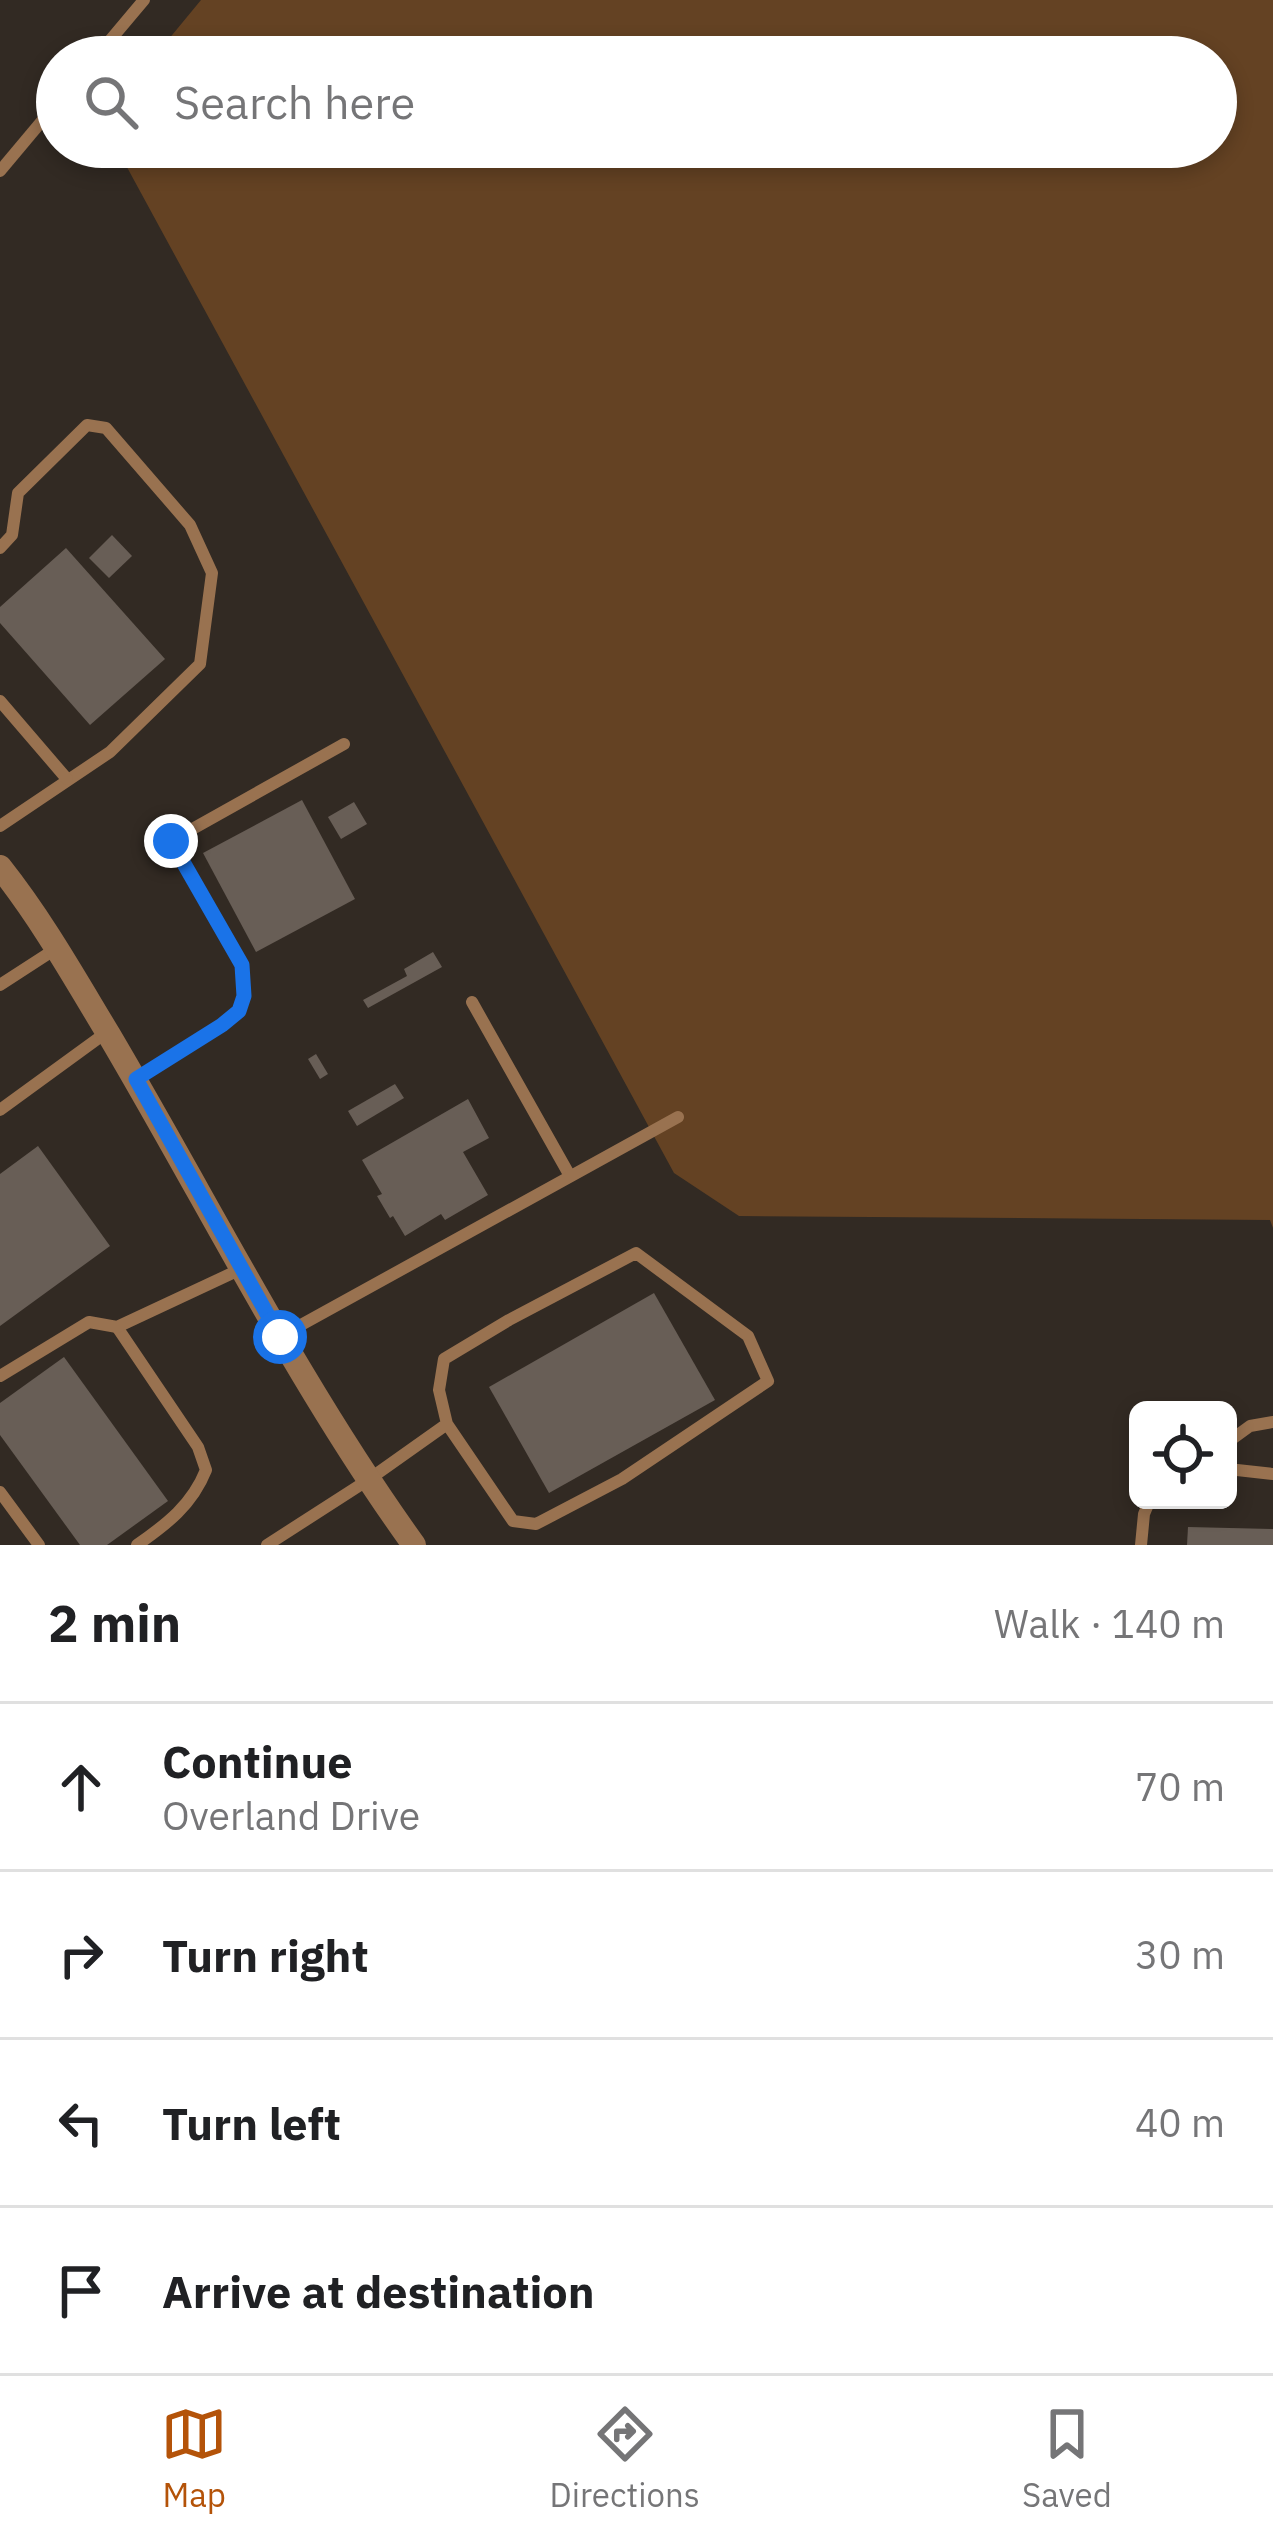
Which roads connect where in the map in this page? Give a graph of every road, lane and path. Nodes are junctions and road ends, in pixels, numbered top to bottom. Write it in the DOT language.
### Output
graph roads {
  1 [pos="144,0"];
  2 [pos="114,36"];
  3 [pos="36,128"];
  4 [pos="0,171"];
  5 [pos="0,548"];
  6 [pos="0,701"];
  7 [pos="344,744"];
  8 [pos="67,779"];
  9 [pos="0,826"];
  10 [pos="0,867"];
  11 [pos="58,948"];
  12 [pos="0,985"];
  13 [pos="472,1002"];
  14 [pos="107,1032"];
  15 [pos="136,1079"];
  16 [pos="0,1109"];
  17 [pos="678,1117"];
  18 [pos="570,1176"];
  19 [pos="243,1268"];
  20 [pos="117,1328"];
  21 [pos="280,1337"];
  22 [pos="0,1376"];
  23 [pos="1273,1422"];
  24 [pos="447,1424"];
  25 [pos="1237,1435"];
  26 [pos="1237,1470"];
  27 [pos="1273,1474"];
  28 [pos="368,1480"];
  29 [pos="0,1492"];
  30 [pos="1146,1509"];
  31 [pos="39,1545"];
  32 [pos="136,1545"];
  33 [pos="267,1545"];
  34 [pos="414,1545"];
  35 [pos="1142,1545"];
  1 -- 2 [label="lane"];
  3 -- 4 [label="lane"];
  5 -- 8 [label="lane"];
  6 -- 8 [label="lane"];
  7 -- 15 [label="lane"];
  8 -- 9 [label="lane"];
  10 -- 11 [label="street"];
  11 -- 12 [label="lane"];
  11 -- 14 [label="street"];
  13 -- 18 [label="lane"];
  14 -- 15 [label="street"];
  14 -- 16 [label="lane"];
  15 -- 19 [label="street"];
  17 -- 18 [label="lane"];
  18 -- 21 [label="lane"];
  19 -- 20 [label="lane"];
  19 -- 21 [label="street"];
  20 -- 22 [label="lane"];
  20 -- 32 [label="lane"];
  21 -- 28 [label="street"];
  23 -- 25 [label="lane"];
  24 -- 24 [label="lane"];
  24 -- 28 [label="lane"];
  26 -- 27 [label="lane"];
  28 -- 33 [label="lane"];
  28 -- 34 [label="street"];
  29 -- 31 [label="lane"];
  30 -- 35 [label="lane"];
}
